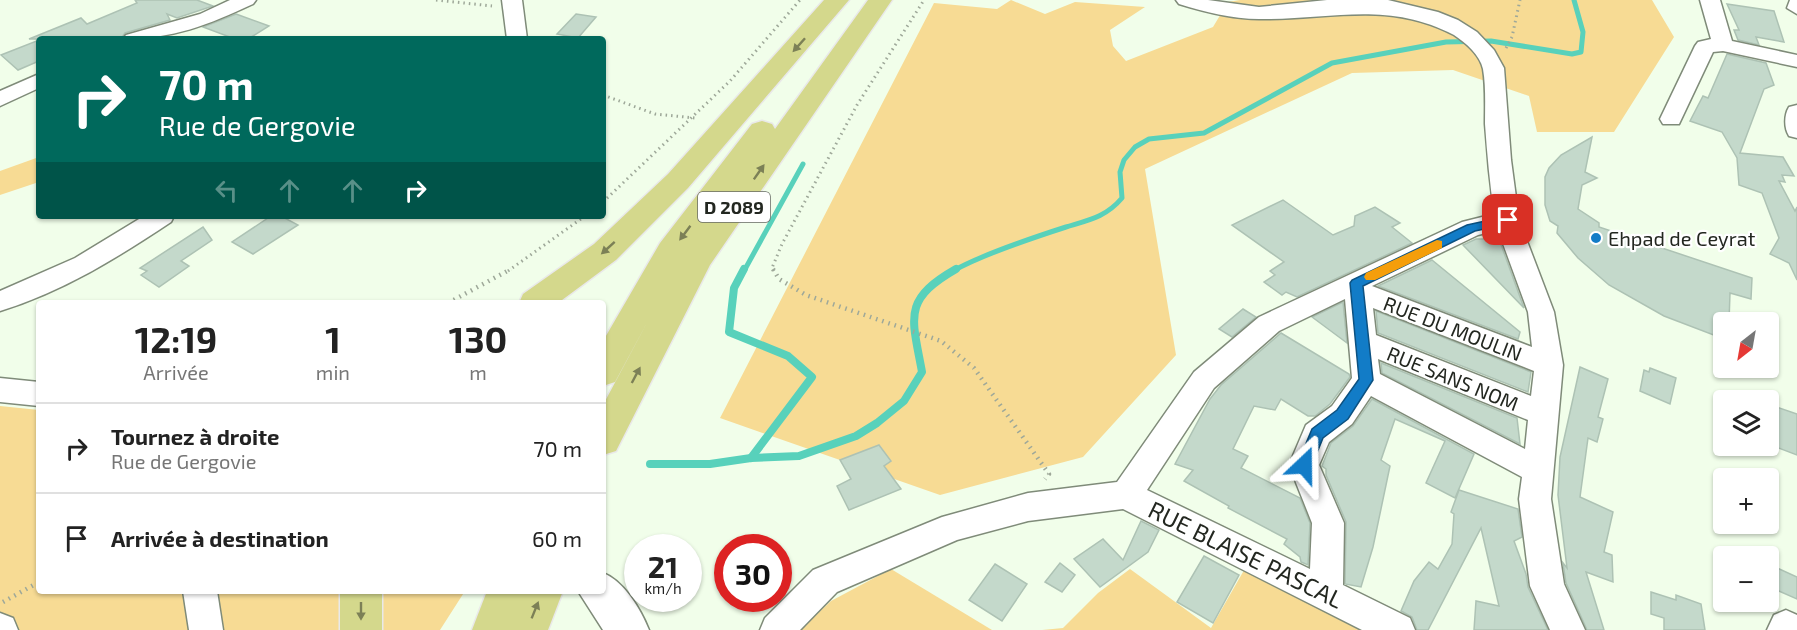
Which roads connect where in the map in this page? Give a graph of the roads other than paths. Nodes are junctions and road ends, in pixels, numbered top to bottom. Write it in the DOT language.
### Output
graph roads {
  1 [pos="246,0"];
  2 [pos="837,0"];
  3 [pos="857,0"];
  4 [pos="879,0"];
  5 [pos="1186,0"];
  6 [pos="1710,0"];
  7 [pos="513,4"];
  8 [pos="144,36"];
  9 [pos="517,36"];
  10 [pos="1723,45"];
  11 [pos="1797,62"];
  12 [pos="36,81"];
  13 [pos="0,99"];
  14 [pos="1797,112"];
  15 [pos="1671,119"];
  16 [pos="1797,131"];
  17 [pos="158,219"];
  18 [pos="1508,220"];
  19 [pos="1357,287"];
  20 [pos="539,300"];
  21 [pos="0,301"];
  22 [pos="1362,341"];
  23 [pos="1549,365"];
  24 [pos="606,367"];
  25 [pos="1366,380"];
  26 [pos="0,390"];
  27 [pos="36,394"];
  28 [pos="1545,414"];
  29 [pos="606,434"];
  30 [pos="1539,471"];
  31 [pos="1126,495"];
  32 [pos="1326,593"];
  33 [pos="361,594"];
  34 [pos="507,594"];
  35 [pos="541,594"];
  36 [pos="600,594"];
  37 [pos="361,630"];
  38 [pos="493,630"];
  39 [pos="527,630"];
  40 [pos="628,630"];
  41 [pos="777,630"];
  42 [pos="1398,630"];
  43 [pos="1568,630"];
  1 -- 8 [label="street"];
  2 -- 20 [label="highway, one-way"];
  3 -- 24 [label="highway, D 2089, one-way"];
  29 -- 4 [label="highway, D 2089, one-way"];
  5 -- 18 [label="street"];
  6 -- 10 [label="street"];
  7 -- 9 [label="street"];
  10 -- 11 [label="street"];
  10 -- 15 [label="street"];
  12 -- 13 [label="street"];
  14 -- 16 [label="street"];
  17 -- 21 [label="street"];
  18 -- 19 [label="street"];
  18 -- 23 [label="street"];
  19 -- 22 [label="street"];
  19 -- 23 [label="street, RUE DU MOULIN"];
  19 -- 31 [label="street"];
  22 -- 25 [label="street"];
  22 -- 28 [label="street, RUE SANS NOM"];
  23 -- 28 [label="street"];
  25 -- 30 [label="street"];
  25 -- 32 [label="street"];
  26 -- 27 [label="street"];
  28 -- 30 [label="street"];
  30 -- 43 [label="street"];
  31 -- 32 [label="street, RUE BLAISE PASCAL"];
  31 -- 41 [label="street"];
  32 -- 42 [label="street, RUE BLAISE PASCAL"];
  33 -- 37 [label="highway, one-way"];
  34 -- 38 [label="highway"];
  39 -- 35 [label="highway, one-way"];
  36 -- 40 [label="street"];
}
